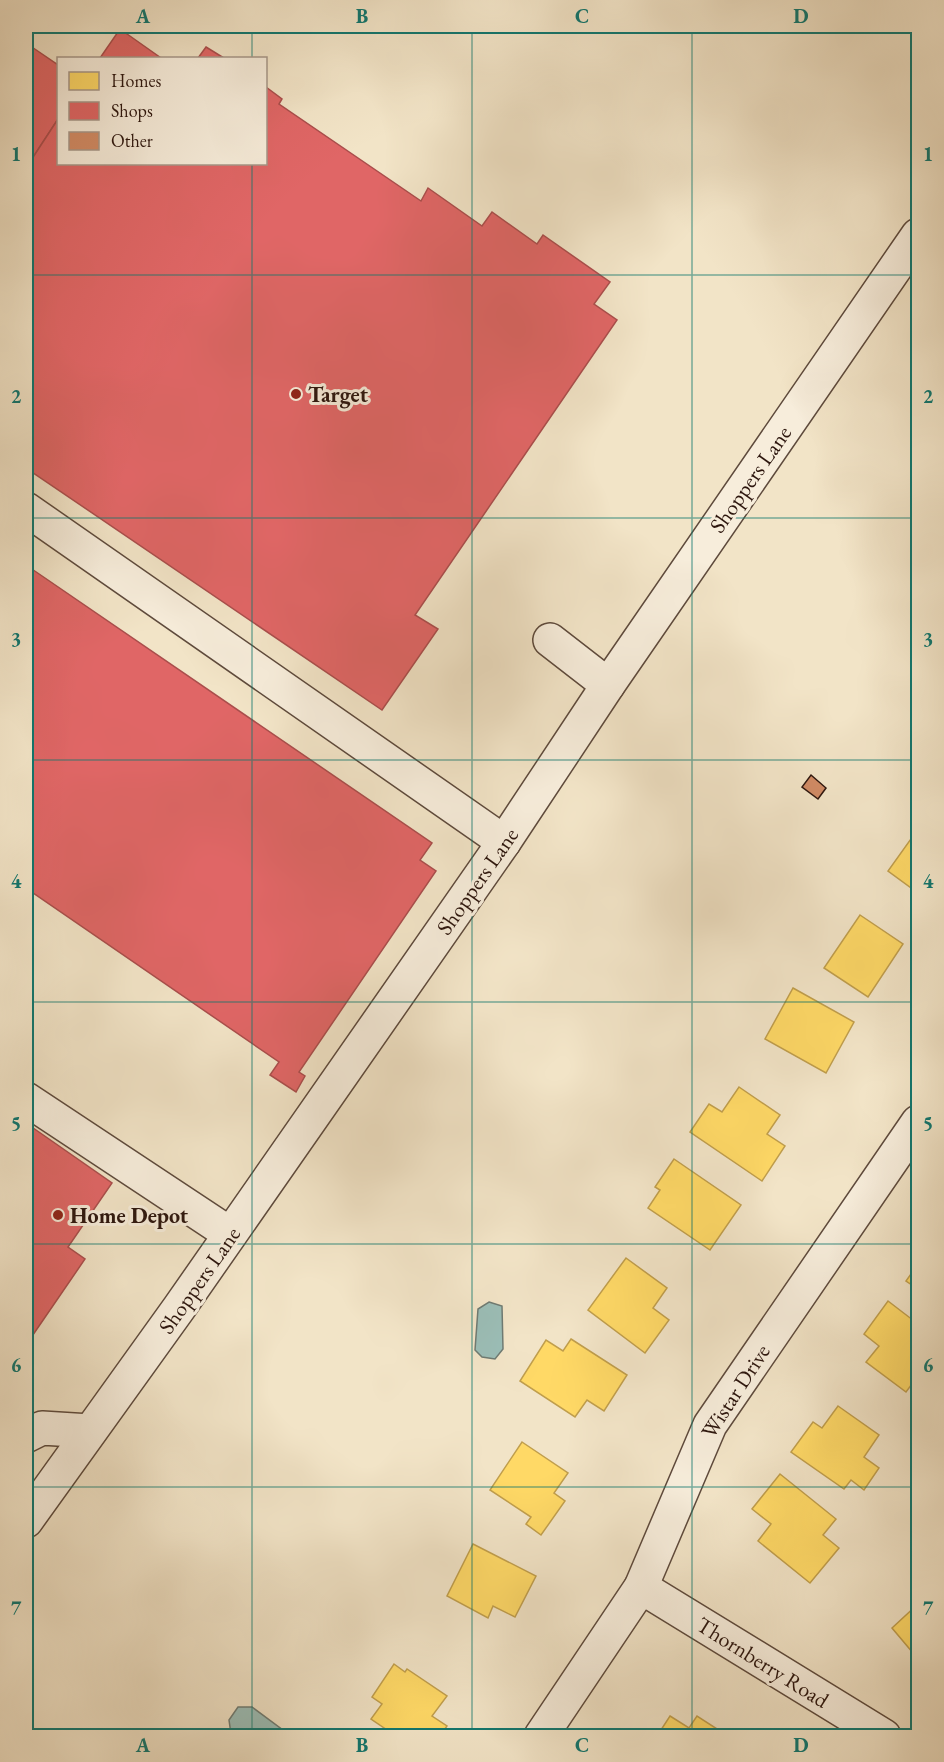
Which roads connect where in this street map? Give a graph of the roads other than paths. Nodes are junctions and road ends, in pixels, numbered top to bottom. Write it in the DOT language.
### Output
graph roads {
  1 [pos="918,235"];
  2 [pos="26,509"];
  3 [pos="550,640"];
  4 [pos="608,685"];
  5 [pos="504,843"];
  6 [pos="26,1099"];
  7 [pos="918,1122"];
  8 [pos="230,1234"];
  9 [pos="90,1431"];
  10 [pos="26,1436"];
  11 [pos="26,1521"];
  12 [pos="641,1587"];
  13 [pos="541,1737"];
  14 [pos="884,1737"];
  1 -- 4 [label="street, Shoppers Lane"];
  2 -- 5 [label="street"];
  3 -- 4 [label="street"];
  4 -- 5 [label="street, Shoppers Lane"];
  5 -- 8 [label="street, Shoppers Lane"];
  6 -- 8 [label="street"];
  7 -- 12 [label="street, Wistar Drive"];
  8 -- 9 [label="street, Shoppers Lane"];
  9 -- 10 [label="street"];
  9 -- 11 [label="street, Shoppers Lane"];
  12 -- 13 [label="street, Wistar Drive"];
  12 -- 14 [label="street, Thornberry Road"];
}
